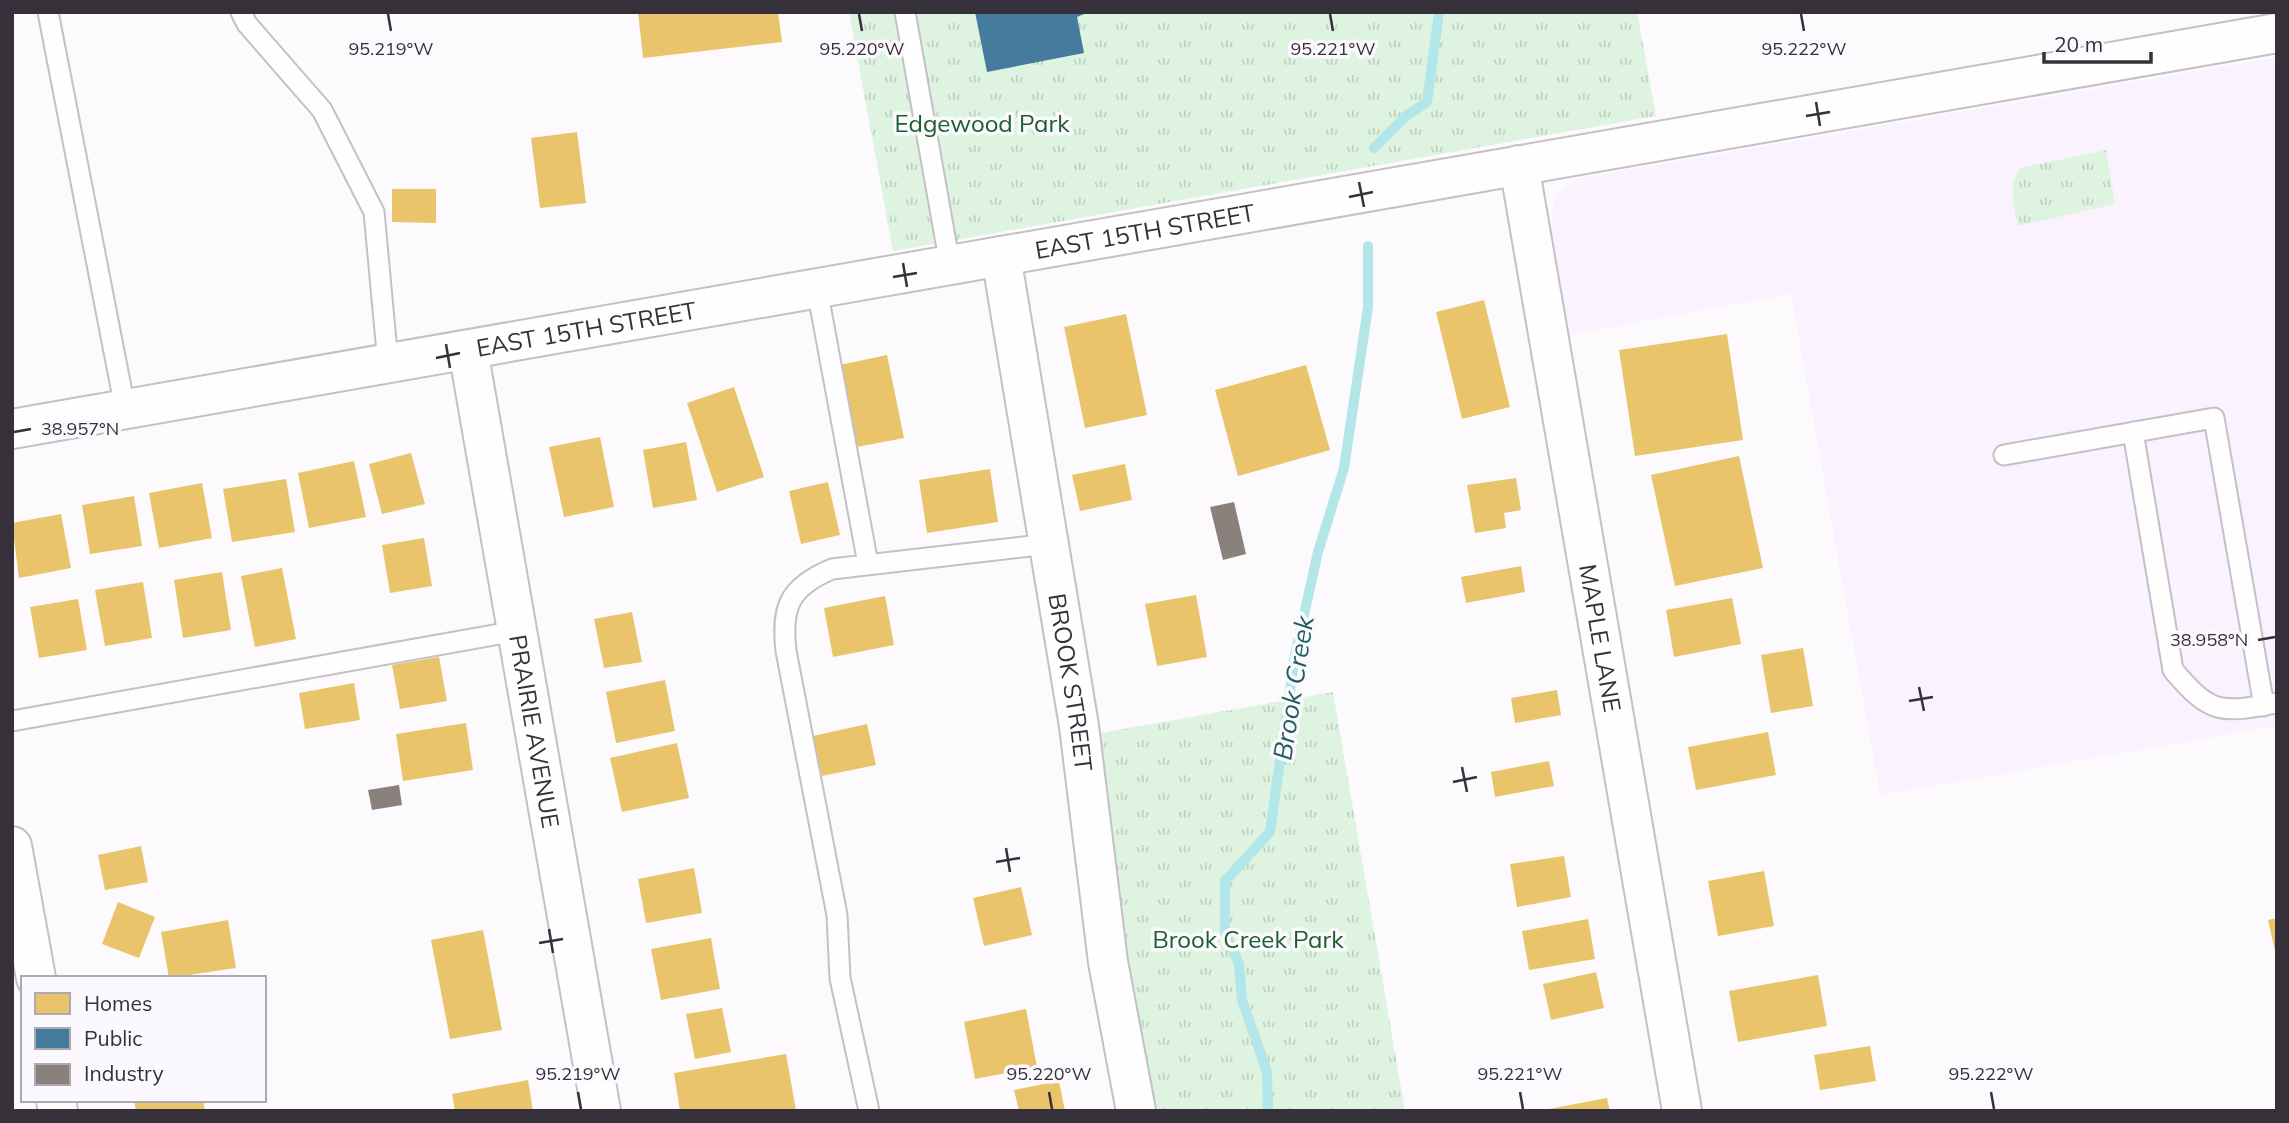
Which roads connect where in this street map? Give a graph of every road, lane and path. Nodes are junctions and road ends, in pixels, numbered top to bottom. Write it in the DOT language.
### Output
graph roads {
  1 [pos="48,12"];
  2 [pos="241,12"];
  3 [pos="905,12"];
  4 [pos="2277,33"];
  5 [pos="1519,165"];
  6 [pos="1001,256"];
  7 [pos="950,265"];
  8 [pos="817,289"];
  9 [pos="468,350"];
  10 [pos="388,363"];
  11 [pos="125,408"];
  12 [pos="12,429"];
  13 [pos="2133,432"];
  14 [pos="2004,454"];
  15 [pos="1048,544"];
  16 [pos="868,564"];
  17 [pos="516,631"];
  18 [pos="2270,704"];
  19 [pos="12,721"];
  20 [pos="12,846"];
  21 [pos="36,976"];
  22 [pos="601,1111"];
  23 [pos="869,1111"];
  24 [pos="1136,1111"];
  25 [pos="1682,1111"];
  1 -- 11 [label="lane"];
  2 -- 10 [label="lane"];
  3 -- 7 [label="lane"];
  4 -- 5 [label="street, EAST 15TH STREET"];
  5 -- 6 [label="street, EAST 15TH STREET"];
  5 -- 25 [label="street, MAPLE LANE"];
  6 -- 7 [label="street, EAST 15TH STREET"];
  6 -- 15 [label="street, BROOK STREET"];
  7 -- 8 [label="street, EAST 15TH STREET"];
  8 -- 9 [label="street, EAST 15TH STREET"];
  8 -- 16 [label="lane"];
  9 -- 10 [label="street, EAST 15TH STREET"];
  9 -- 17 [label="street, PRAIRIE AVENUE"];
  10 -- 11 [label="street, EAST 15TH STREET"];
  11 -- 12 [label="street, EAST 15TH STREET"];
  13 -- 14 [label="lane"];
  13 -- 18 [label="lane"];
  13 -- 18 [label="lane"];
  15 -- 16 [label="lane"];
  15 -- 24 [label="street, BROOK STREET"];
  16 -- 23 [label="lane"];
  17 -- 19 [label="lane"];
  17 -- 22 [label="street, PRAIRIE AVENUE"];
  20 -- 21 [label="street"];
}
